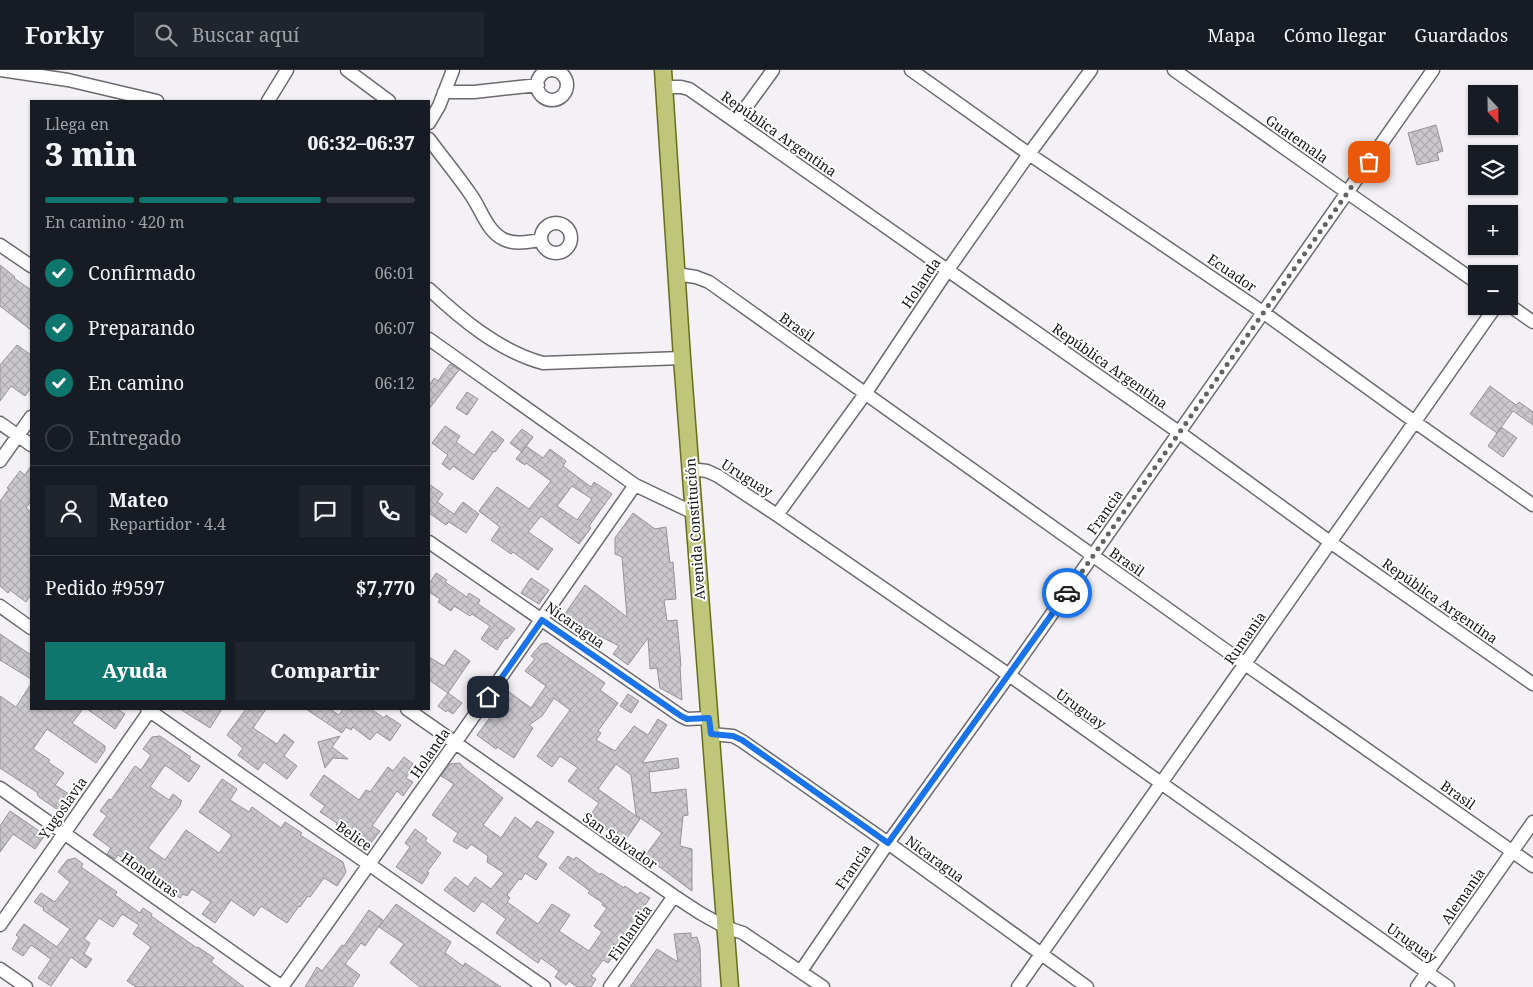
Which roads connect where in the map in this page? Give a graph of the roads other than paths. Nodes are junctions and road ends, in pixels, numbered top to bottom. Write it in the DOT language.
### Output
graph roads {
  1 [pos="1,70"];
  2 [pos="287,70"];
  3 [pos="347,70"];
  4 [pos="452,70"];
  5 [pos="663,70"];
  6 [pos="773,70"];
  7 [pos="911,70"];
  8 [pos="1092,70"];
  9 [pos="1174,70"];
  10 [pos="1433,70"];
  11 [pos="538,86"];
  12 [pos="664,88"];
  13 [pos="444,92"];
  14 [pos="116,96"];
  15 [pos="149,100"];
  16 [pos="269,100"];
  17 [pos="388,100"];
  18 [pos="430,121"];
  19 [pos="736,121"];
  20 [pos="430,140"];
  21 [pos="1029,154"];
  22 [pos="1348,193"];
  23 [pos="541,240"];
  24 [pos="0,244"];
  25 [pos="30,265"];
  26 [pos="947,271"];
  27 [pos="676,274"];
  28 [pos="1468,276"];
  29 [pos="430,290"];
  30 [pos="1518,311"];
  31 [pos="1264,313"];
  32 [pos="1490,315"];
  33 [pos="1533,322"];
  34 [pos="430,339"];
  35 [pos="682,358"];
  36 [pos="865,394"];
  37 [pos="30,418"];
  38 [pos="1415,422"];
  39 [pos="0,423"];
  40 [pos="1180,433"];
  41 [pos="18,436"];
  42 [pos="30,444"];
  43 [pos="0,461"];
  44 [pos="690,468"];
  45 [pos="635,486"];
  46 [pos="1533,505"];
  47 [pos="694,513"];
  48 [pos="777,515"];
  49 [pos="1330,542"];
  50 [pos="430,543"];
  51 [pos="1093,556"];
  52 [pos="0,606"];
  53 [pos="542,620"];
  54 [pos="30,627"];
  55 [pos="1245,664"];
  56 [pos="1009,676"];
  57 [pos="1533,684"];
  58 [pos="148,710"];
  59 [pos="150,710"];
  60 [pos="408,710"];
  61 [pos="710,726"];
  62 [pos="455,743"];
  63 [pos="1161,784"];
  64 [pos="0,788"];
  65 [pos="1533,822"];
  66 [pos="64,834"];
  67 [pos="888,843"];
  68 [pos="1512,852"];
  69 [pos="369,864"];
  70 [pos="1533,866"];
  71 [pos="674,896"];
  72 [pos="0,925"];
  73 [pos="725,927"];
  74 [pos="1040,954"];
  75 [pos="0,969"];
  76 [pos="801,971"];
  77 [pos="1427,972"];
  78 [pos="26,987"];
  79 [pos="282,987"];
  80 [pos="544,987"];
  81 [pos="610,987"];
  82 [pos="730,987"];
  83 [pos="823,987"];
  84 [pos="1018,987"];
  85 [pos="1087,987"];
  86 [pos="1417,987"];
  87 [pos="1448,987"];
  1 -- 14 [label="street"];
  2 -- 16 [label="street"];
  3 -- 17 [label="street"];
  4 -- 13 [label="street"];
  5 -- 12 [label="main road, Avenida Constitución"];
  6 -- 19 [label="street"];
  7 -- 21 [label="street, Ecuador"];
  8 -- 21 [label="street, Holanda"];
  9 -- 22 [label="street, Guatemala"];
  10 -- 22 [label="street, Francia"];
  11 -- 13 [label="street"];
  12 -- 19 [label="street, República Argentina"];
  12 -- 27 [label="main road, Avenida Constitución"];
  13 -- 18 [label="street"];
  14 -- 15 [label="street"];
  19 -- 26 [label="street, República Argentina"];
  20 -- 23 [label="street"];
  21 -- 26 [label="street, Holanda"];
  21 -- 31 [label="street, Ecuador"];
  22 -- 28 [label="street, Guatemala"];
  22 -- 31 [label="street, Francia"];
  24 -- 25 [label="street"];
  26 -- 36 [label="street, Holanda"];
  26 -- 40 [label="street, República Argentina"];
  27 -- 35 [label="main road, Avenida Constitución"];
  27 -- 36 [label="street, Brasil"];
  29 -- 35 [label="street"];
  30 -- 33 [label="street"];
  31 -- 38 [label="street, Ecuador"];
  31 -- 40 [label="street, Francia"];
  32 -- 38 [label="street, Rumania"];
  34 -- 45 [label="street"];
  35 -- 44 [label="main road, Avenida Constitución"];
  36 -- 48 [label="street, Holanda"];
  36 -- 51 [label="street, Brasil"];
  37 -- 41 [label="street"];
  38 -- 46 [label="street, Ecuador"];
  38 -- 49 [label="street, Rumania"];
  39 -- 41 [label="street"];
  40 -- 49 [label="street, República Argentina"];
  40 -- 51 [label="street, Francia"];
  41 -- 42 [label="street"];
  41 -- 43 [label="street"];
  44 -- 47 [label="main road, Avenida Constitución"];
  44 -- 48 [label="street, Uruguay"];
  45 -- 47 [label="street"];
  45 -- 53 [label="street, Holanda"];
  47 -- 61 [label="main road, Avenida Constitución"];
  48 -- 56 [label="street, Uruguay"];
  49 -- 55 [label="street, Rumania"];
  49 -- 57 [label="street, República Argentina"];
  50 -- 53 [label="street, Nicaragua"];
  51 -- 55 [label="street, Brasil"];
  51 -- 56 [label="street, Francia"];
  52 -- 54 [label="street"];
  53 -- 61 [label="street, Nicaragua"];
  53 -- 62 [label="street, Holanda"];
  55 -- 63 [label="street, Rumania"];
  55 -- 68 [label="street, Brasil"];
  56 -- 63 [label="street, Uruguay"];
  56 -- 67 [label="street, Francia"];
  58 -- 66 [label="street, Yugoslavia"];
  59 -- 69 [label="street, Belice"];
  60 -- 62 [label="street, San Salvador"];
  61 -- 67 [label="street, Nicaragua"];
  61 -- 73 [label="main road, Avenida Constitución"];
  62 -- 69 [label="street, Holanda"];
  62 -- 71 [label="street, San Salvador"];
  63 -- 74 [label="street, Rumania"];
  63 -- 77 [label="street, Uruguay"];
  64 -- 66 [label="street, Honduras"];
  65 -- 68 [label="street, Alemania"];
  66 -- 72 [label="street, Yugoslavia"];
  66 -- 79 [label="street, Honduras"];
  67 -- 74 [label="street, Nicaragua"];
  67 -- 76 [label="street, Francia"];
  68 -- 70 [label="street, Brasil"];
  68 -- 77 [label="street, Alemania"];
  69 -- 79 [label="street, Holanda"];
  69 -- 80 [label="street, Belice"];
  71 -- 73 [label="street, San Salvador"];
  71 -- 81 [label="street, Finlandia"];
  73 -- 76 [label="street, San Salvador"];
  73 -- 82 [label="main road, Avenida Constitución"];
  74 -- 84 [label="street, Rumania"];
  74 -- 85 [label="street, Nicaragua"];
  75 -- 78 [label="street"];
  76 -- 83 [label="street, San Salvador"];
  77 -- 86 [label="street, Alemania"];
  77 -- 87 [label="street, Uruguay"];
}
